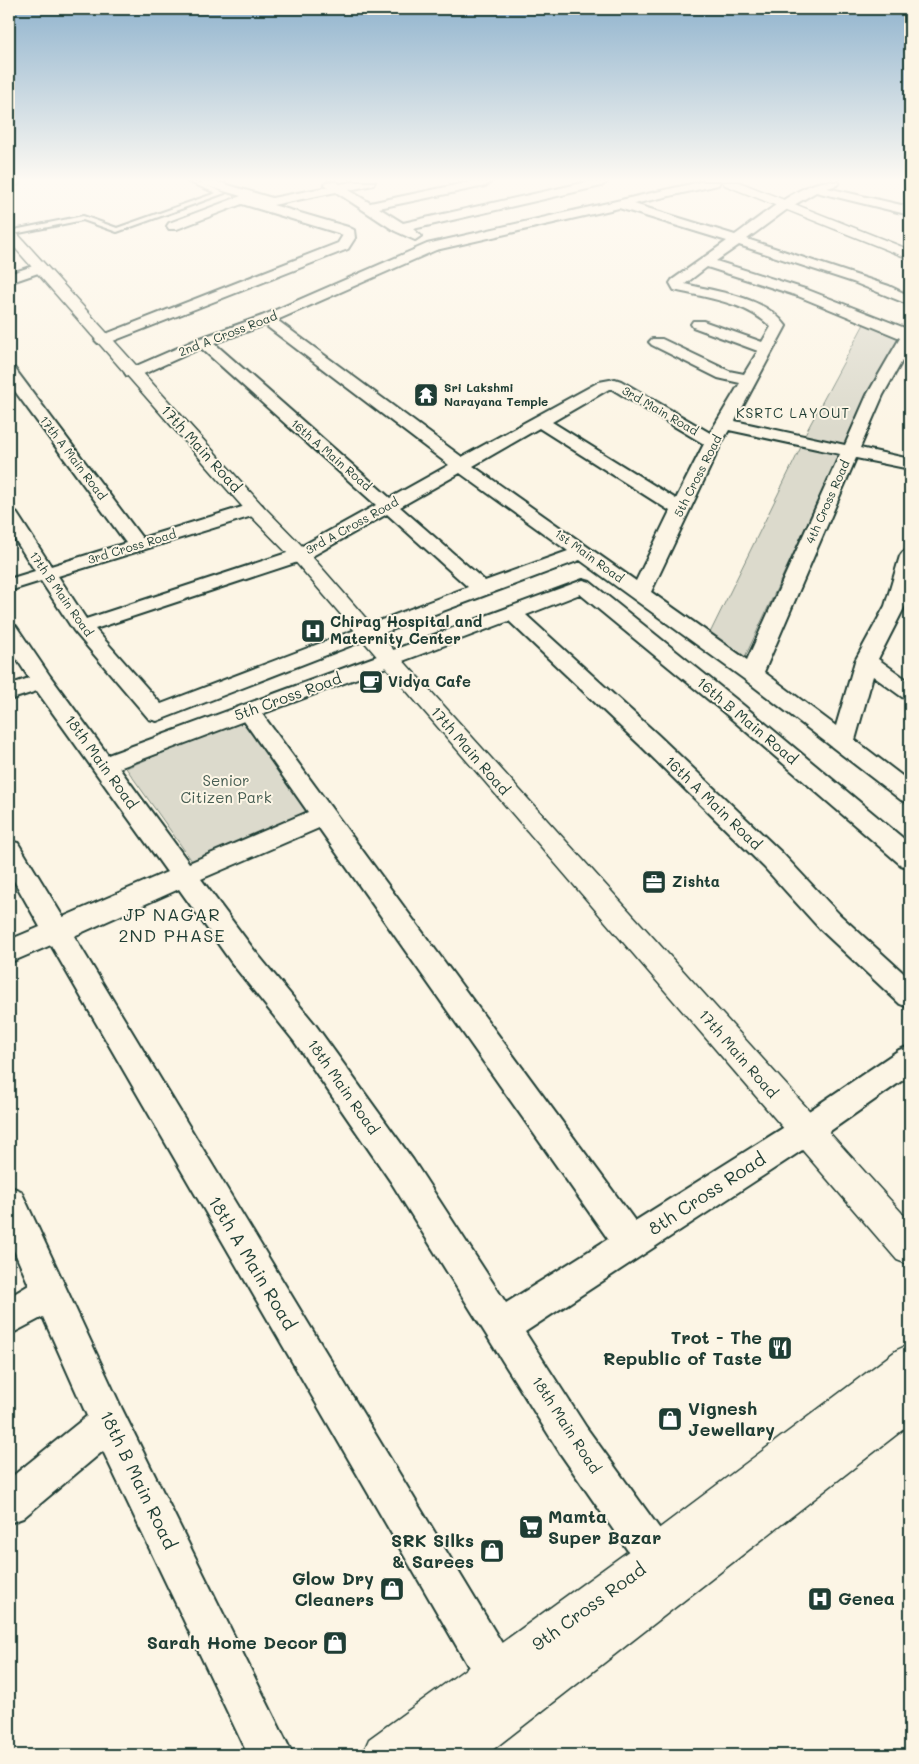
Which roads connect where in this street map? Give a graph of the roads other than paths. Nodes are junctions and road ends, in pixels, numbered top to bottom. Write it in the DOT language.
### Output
graph roads {
  1 [pos="36,264"];
  2 [pos="296,264"];
  3 [pos="393,264"];
  4 [pos="705,264"];
  5 [pos="711,264"];
  6 [pos="815,264"];
  7 [pos="39,268"];
  8 [pos="9,279"];
  9 [pos="910,301"];
  10 [pos="268,319"];
  11 [pos="698,324"];
  12 [pos="910,335"];
  13 [pos="103,340"];
  14 [pos="203,342"];
  15 [pos="657,342"];
  16 [pos="766,349"];
  17 [pos="9,372"];
  18 [pos="133,373"];
  19 [pos="749,380"];
  20 [pos="604,385"];
  21 [pos="540,421"];
  22 [pos="725,424"];
  23 [pos="713,442"];
  24 [pos="851,451"];
  25 [pos="910,464"];
  26 [pos="461,465"];
  27 [pos="389,506"];
  28 [pos="255,509"];
  29 [pos="681,510"];
  30 [pos="9,516"];
  31 [pos="137,544"];
  32 [pos="584,552"];
  33 [pos="300,555"];
  34 [pos="910,556"];
  35 [pos="45,574"];
  36 [pos="9,585"];
  37 [pos="583,586"];
  38 [pos="481,588"];
  39 [pos="640,593"];
  40 [pos="902,611"];
  41 [pos="513,614"];
  42 [pos="81,627"];
  43 [pos="9,631"];
  44 [pos="366,632"];
  45 [pos="390,660"];
  46 [pos="866,661"];
  47 [pos="752,674"];
  48 [pos="42,681"];
  49 [pos="910,692"];
  50 [pos="9,693"];
  51 [pos="249,712"];
  52 [pos="157,714"];
  53 [pos="842,743"];
  54 [pos="104,765"];
  55 [pos="910,794"];
  56 [pos="324,815"];
  57 [pos="10,856"];
  58 [pos="910,858"];
  59 [pos="185,876"];
  60 [pos="55,932"];
  61 [pos="9,952"];
  62 [pos="910,996"];
  63 [pos="910,1060"];
  64 [pos="805,1131"];
  65 [pos="9,1202"];
  66 [pos="631,1243"];
  67 [pos="910,1248"];
  68 [pos="50,1293"];
  69 [pos="9,1317"];
  70 [pos="502,1326"];
  71 [pos="910,1363"];
  72 [pos="910,1400"];
  73 [pos="109,1422"];
  74 [pos="9,1504"];
  75 [pos="656,1557"];
  76 [pos="497,1674"];
  77 [pos="457,1753"];
  78 [pos="271,1755"];
  79 [pos="385,1755"];
  1 -- 7 [label="street, 17th Main Road"];
  2 -- 13 [label="street"];
  3 -- 10 [label="street, 2nd A Cross Road"];
  4 -- 16 [label="street, 5th Cross Road"];
  5 -- 12 [label="street"];
  6 -- 9 [label="street"];
  7 -- 8 [label="street"];
  7 -- 13 [label="street, 17th Main Road"];
  10 -- 14 [label="street, 2nd A Cross Road"];
  10 -- 26 [label="street, 1st Main Road"];
  11 -- 16 [label="street"];
  12 -- 24 [label="street, 4th Cross Road"];
  13 -- 18 [label="street, 17th Main Road"];
  14 -- 18 [label="street, 2nd A Cross Road"];
  14 -- 27 [label="street, 16th A Main Road"];
  15 -- 19 [label="street"];
  16 -- 19 [label="street, 5th Cross Road"];
  17 -- 31 [label="street, 17th A Main Road"];
  18 -- 28 [label="street, 17th Main Road"];
  19 -- 22 [label="street, 5th Cross Road"];
  20 -- 21 [label="street, 3rd A Cross Road"];
  20 -- 23 [label="street, 3rd Main Road"];
  21 -- 26 [label="street, 3rd A Cross Road"];
  21 -- 29 [label="street"];
  22 -- 23 [label="street, 5th Cross Road"];
  22 -- 24 [label="street"];
  23 -- 29 [label="street, 5th Cross Road"];
  24 -- 25 [label="street"];
  24 -- 47 [label="street, 4th Cross Road"];
  26 -- 27 [label="street, 3rd A Cross Road"];
  26 -- 32 [label="street, 1st Main Road"];
  27 -- 33 [label="street, 3rd A Cross Road"];
  27 -- 38 [label="street, 16th A Main Road"];
  28 -- 31 [label="street, 3rd Cross Road"];
  28 -- 33 [label="street, 17th Main Road"];
  29 -- 39 [label="street, 5th Cross Road"];
  30 -- 35 [label="street, 17th B Main Road"];
  31 -- 35 [label="street, 3rd Cross Road"];
  32 -- 38 [label="street"];
  32 -- 39 [label="street, 1st Main Road"];
  33 -- 42 [label="street, 3rd A Cross Road"];
  33 -- 44 [label="street, 17th Main Road"];
  34 -- 40 [label="street"];
  35 -- 36 [label="street, 3rd Cross Road"];
  35 -- 42 [label="street, 17th B Main Road"];
  37 -- 41 [label="street, 5th Cross Road"];
  37 -- 58 [label="street, 16th B Main Road"];
  38 -- 44 [label="street"];
  39 -- 47 [label="street, 1st Main Road"];
  40 -- 46 [label="street"];
  41 -- 45 [label="street, 5th Cross Road"];
  41 -- 62 [label="street, 16th A Main Road"];
  42 -- 52 [label="street, 17th B Main Road"];
  43 -- 48 [label="street, 18th Main Road"];
  44 -- 45 [label="street, 17th Main Road"];
  44 -- 52 [label="street"];
  45 -- 51 [label="street, 5th Cross Road"];
  45 -- 64 [label="street, 17th Main Road"];
  46 -- 49 [label="street"];
  46 -- 53 [label="street"];
  47 -- 53 [label="street, 1st Main Road"];
  48 -- 50 [label="street"];
  48 -- 54 [label="street, 18th Main Road"];
  51 -- 54 [label="street, 5th Cross Road"];
  51 -- 56 [label="street"];
  53 -- 55 [label="street, 1st Main Road"];
  54 -- 59 [label="street, 18th Main Road"];
  56 -- 59 [label="street"];
  56 -- 66 [label="street"];
  57 -- 60 [label="street, 18th A Main Road"];
  59 -- 60 [label="street"];
  59 -- 70 [label="street, 18th Main Road"];
  60 -- 61 [label="street"];
  60 -- 76 [label="street, 18th A Main Road"];
  63 -- 64 [label="street, 8th Cross Road"];
  64 -- 66 [label="street, 8th Cross Road"];
  64 -- 67 [label="street, 17th Main Road"];
  65 -- 68 [label="street, 18th B Main Road"];
  66 -- 70 [label="street, 8th Cross Road"];
  68 -- 69 [label="street"];
  68 -- 73 [label="street, 18th B Main Road"];
  70 -- 75 [label="street, 18th Main Road"];
  71 -- 75 [label="street, 9th Cross Road"];
  72 -- 77 [label="street, 9th Cross Road"];
  73 -- 74 [label="street"];
  73 -- 78 [label="street, 18th B Main Road"];
  75 -- 76 [label="street, 9th Cross Road"];
  76 -- 79 [label="street, 9th Cross Road"];
}
